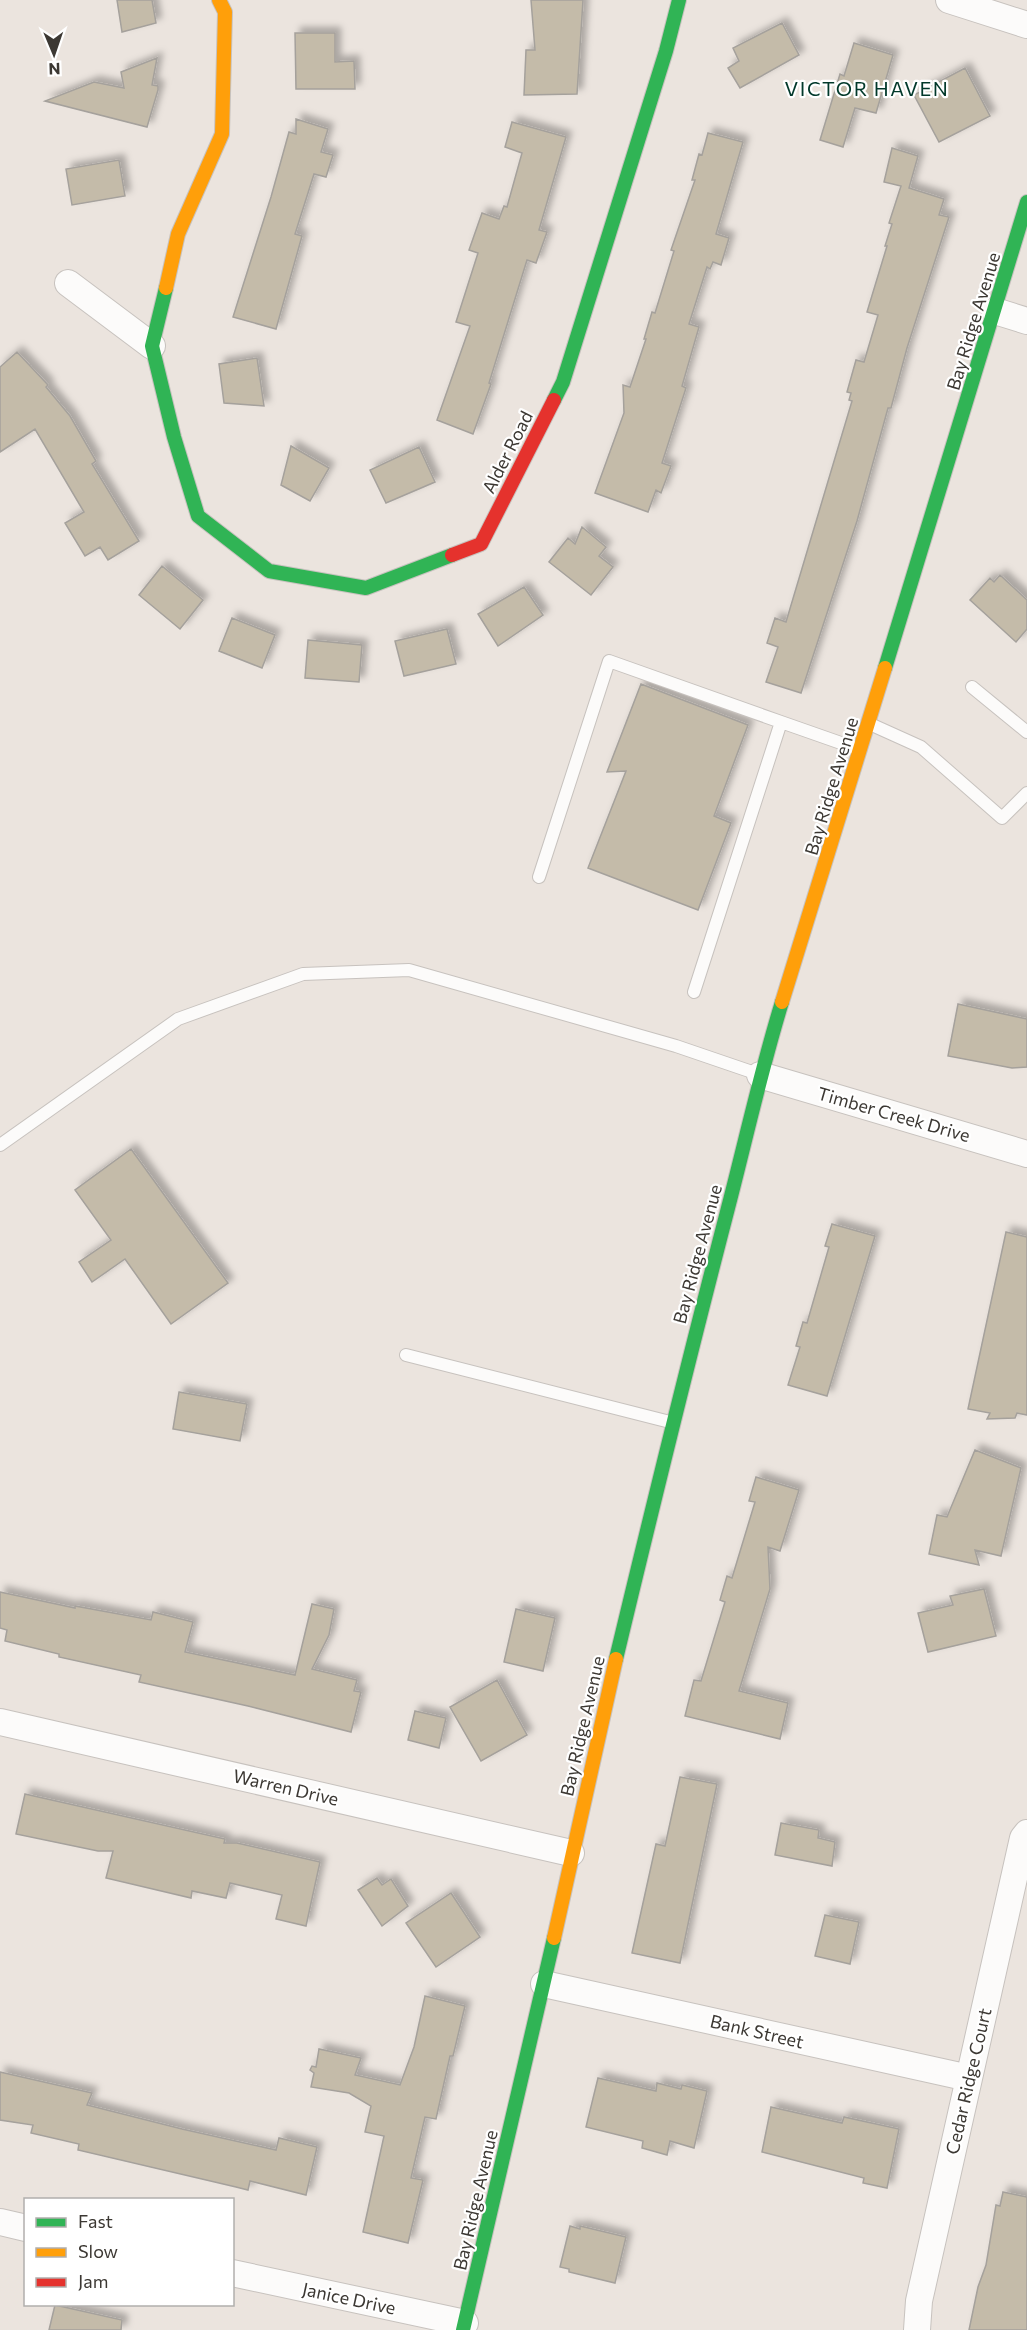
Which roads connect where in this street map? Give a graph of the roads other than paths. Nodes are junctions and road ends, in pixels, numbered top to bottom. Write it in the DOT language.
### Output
graph roads {
  1 [pos="219,0"];
  2 [pos="679,0"];
  3 [pos="949,0"];
  4 [pos="1027,25"];
  5 [pos="1027,202"];
  6 [pos="68,284"];
  7 [pos="995,311"];
  8 [pos="1027,321"];
  9 [pos="152,346"];
  10 [pos="972,687"];
  11 [pos="781,723"];
  12 [pos="869,723"];
  13 [pos="1027,732"];
  14 [pos="860,750"];
  15 [pos="1027,793"];
  16 [pos="539,877"];
  17 [pos="694,992"];
  18 [pos="760,1075"];
  19 [pos="0,1144"];
  20 [pos="1027,1154"];
  21 [pos="406,1355"];
  22 [pos="672,1422"];
  23 [pos="0,1722"];
  24 [pos="1027,1833"];
  25 [pos="571,1853"];
  26 [pos="544,1984"];
  27 [pos="969,2078"];
  28 [pos="0,2222"];
  29 [pos="24,2228"];
  30 [pos="234,2273"];
  31 [pos="464,2327"];
  32 [pos="917,2330"];
  1 -- 9 [label="main road"];
  2 -- 9 [label="main road, Alder Road"];
  3 -- 4 [label="street"];
  5 -- 7 [label="main road, Bay Ridge Avenue"];
  6 -- 9 [label="street"];
  7 -- 8 [label="street"];
  7 -- 12 [label="main road, Bay Ridge Avenue"];
  10 -- 13 [label="lane"];
  11 -- 14 [label="lane"];
  11 -- 16 [label="lane"];
  11 -- 17 [label="lane"];
  12 -- 14 [label="main road, Bay Ridge Avenue"];
  12 -- 15 [label="lane"];
  14 -- 18 [label="main road, Bay Ridge Avenue"];
  18 -- 19 [label="lane"];
  18 -- 20 [label="street, Timber Creek Drive"];
  18 -- 22 [label="main road, Bay Ridge Avenue"];
  21 -- 22 [label="lane"];
  22 -- 25 [label="main road, Bay Ridge Avenue"];
  23 -- 25 [label="street, Warren Drive"];
  24 -- 27 [label="street, Cedar Ridge Court"];
  25 -- 26 [label="main road, Bay Ridge Avenue"];
  26 -- 27 [label="street, Bank Street"];
  26 -- 31 [label="main road, Bay Ridge Avenue"];
  27 -- 32 [label="street, Cedar Ridge Court"];
  28 -- 29 [label="street"];
  30 -- 31 [label="street, Janice Drive"];
}
